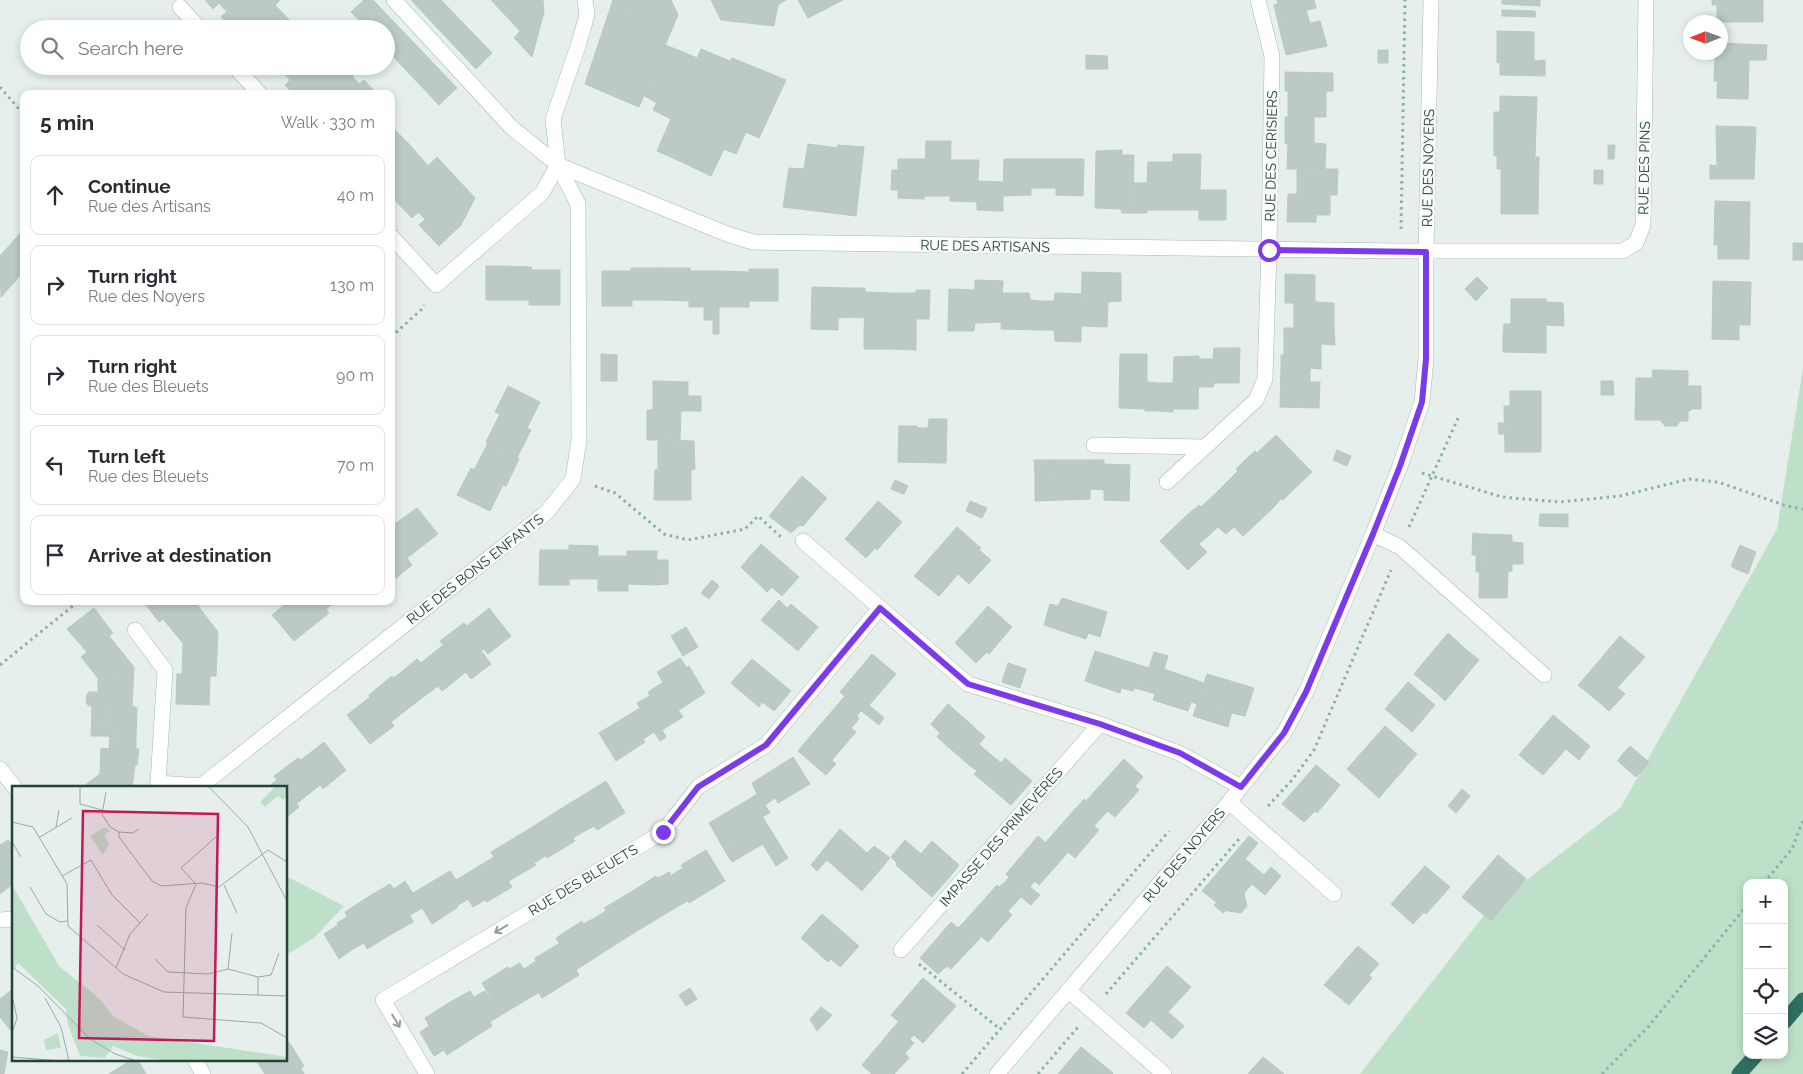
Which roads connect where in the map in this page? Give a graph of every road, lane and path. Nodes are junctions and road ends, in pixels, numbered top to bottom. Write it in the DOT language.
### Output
graph roads {
  1 [pos="394,0"];
  2 [pos="585,0"];
  3 [pos="1258,0"];
  4 [pos="1405,0"];
  5 [pos="1431,0"];
  6 [pos="1646,0"];
  7 [pos="180,7"];
  8 [pos="192,20"];
  9 [pos="242,75"];
  10 [pos="0,87"];
  11 [pos="256,90"];
  12 [pos="20,110"];
  13 [pos="558,165"];
  14 [pos="395,240"];
  15 [pos="1269,250"];
  16 [pos="1401,251"];
  17 [pos="1426,252"];
  18 [pos="436,284"];
  19 [pos="395,334"];
  20 [pos="1094,445"];
  21 [pos="1205,447"];
  22 [pos="1400,466"];
  23 [pos="573,479"];
  24 [pos="1167,482"];
  25 [pos="1803,509"];
  26 [pos="1373,534"];
  27 [pos="803,541"];
  28 [pos="74,605"];
  29 [pos="880,608"];
  30 [pos="134,630"];
  31 [pos="0,665"];
  32 [pos="1544,675"];
  33 [pos="1100,724"];
  34 [pos="0,769"];
  35 [pos="157,785"];
  36 [pos="13,786"];
  37 [pos="1241,787"];
  38 [pos="1229,802"];
  39 [pos="1803,820"];
  40 [pos="1169,831"];
  41 [pos="1767,879"];
  42 [pos="1334,894"];
  43 [pos="1743,910"];
  44 [pos="901,950"];
  45 [pos="1068,990"];
  46 [pos="1803,1000"];
  47 [pos="1788,1017"];
  48 [pos="1000,1029"];
  49 [pos="1021,1046"];
  50 [pos="1752,1059"];
  51 [pos="196,1062"];
  52 [pos="203,1074"];
  53 [pos="427,1074"];
  54 [pos="962,1074"];
  55 [pos="997,1074"];
  56 [pos="1164,1074"];
  57 [pos="1602,1074"];
  58 [pos="1739,1074"];
  1 -- 13 [label="street"];
  2 -- 13 [label="street"];
  3 -- 15 [label="street, RUE DES CERISIERS"];
  4 -- 16 [label="path"];
  5 -- 17 [label="street, RUE DES NOYERS"];
  6 -- 17 [label="street, RUE DES PINS"];
  7 -- 8 [label="street"];
  9 -- 11 [label="street"];
  10 -- 12 [label="path"];
  13 -- 15 [label="street, RUE DES ARTISANS"];
  13 -- 18 [label="street"];
  13 -- 23 [label="street, RUE DES BONS ENFANTS"];
  14 -- 18 [label="street"];
  15 -- 16 [label="street, RUE DES ARTISANS"];
  15 -- 21 [label="street, RUE DES CERISIERS"];
  16 -- 17 [label="street, RUE DES ARTISANS"];
  17 -- 22 [label="street, RUE DES NOYERS"];
  18 -- 19 [label="path"];
  20 -- 21 [label="street"];
  21 -- 24 [label="street, RUE DES CERISIERS"];
  22 -- 25 [label="path"];
  22 -- 26 [label="street, RUE DES NOYERS"];
  23 -- 27 [label="path"];
  23 -- 35 [label="street, RUE DES BONS ENFANTS"];
  26 -- 32 [label="street"];
  26 -- 37 [label="street, RUE DES NOYERS"];
  27 -- 29 [label="street"];
  28 -- 31 [label="path"];
  29 -- 33 [label="street"];
  29 -- 53 [label="street, RUE DES BLEUETS, one-way"];
  30 -- 35 [label="street, RUE DES BONS ENFANTS"];
  33 -- 37 [label="street"];
  33 -- 44 [label="street, IMPASSE DES PRIMEVÈRES"];
  34 -- 36 [label="street"];
  37 -- 38 [label="street, RUE DES NOYERS"];
  38 -- 42 [label="street"];
  38 -- 45 [label="street, RUE DES NOYERS"];
  39 -- 41 [label="path"];
  40 -- 48 [label="path"];
  43 -- 57 [label="path"];
  44 -- 48 [label="path"];
  45 -- 49 [label="street, RUE DES NOYERS"];
  45 -- 56 [label="street"];
  46 -- 47 [label="highway"];
  48 -- 49 [label="path"];
  48 -- 54 [label="path"];
  49 -- 55 [label="street, RUE DES NOYERS"];
  50 -- 58 [label="highway"];
  51 -- 52 [label="street"];
}
